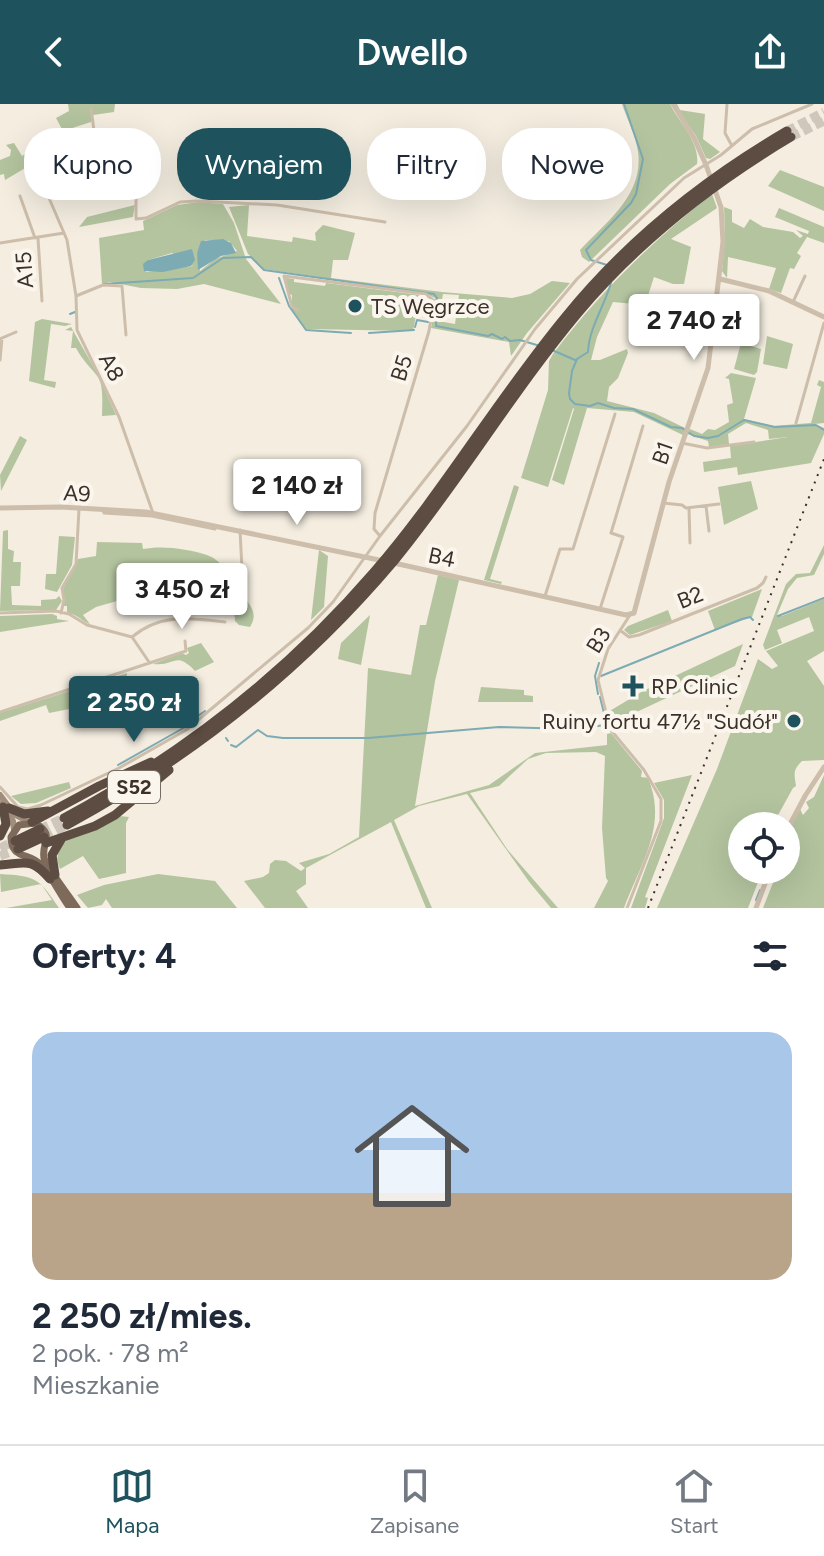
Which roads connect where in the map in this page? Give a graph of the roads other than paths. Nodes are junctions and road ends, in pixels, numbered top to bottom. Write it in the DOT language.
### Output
graph roads {
  1 [pos="673,104"];
  2 [pos="727,104"];
  3 [pos="812,104"];
  4 [pos="91,108"];
  5 [pos="94,128"];
  6 [pos="789,134"];
  7 [pos="732,146"];
  8 [pos="706,165"];
  9 [pos="20,196"];
  10 [pos="50,200"];
  11 [pos="136,200"];
  12 [pos="385,222"];
  13 [pos="64,233"];
  14 [pos="36,238"];
  15 [pos="0,243"];
  16 [pos="805,276"];
  17 [pos="720,279"];
  18 [pos="77,296"];
  19 [pos="42,301"];
  20 [pos="793,302"];
  21 [pos="298,310"];
  22 [pos="824,317"];
  23 [pos="16,332"];
  24 [pos="126,335"];
  25 [pos="1,338"];
  26 [pos="0,360"];
  27 [pos="528,373"];
  28 [pos="615,414"];
  29 [pos="796,423"];
  30 [pos="643,426"];
  31 [pos="754,442"];
  32 [pos="682,443"];
  33 [pos="663,503"];
  34 [pos="719,504"];
  35 [pos="706,506"];
  36 [pos="0,508"];
  37 [pos="689,508"];
  38 [pos="79,509"];
  39 [pos="103,510"];
  40 [pos="153,513"];
  41 [pos="219,526"];
  42 [pos="240,530"];
  43 [pos="709,531"];
  44 [pos="380,536"];
  45 [pos="690,543"];
  46 [pos="364,557"];
  47 [pos="242,569"];
  48 [pos="766,577"];
  49 [pos="545,596"];
  50 [pos="600,609"];
  51 [pos="0,613"];
  52 [pos="61,613"];
  53 [pos="630,615"];
  54 [pos="225,622"];
  55 [pos="621,631"];
  56 [pos="129,637"];
  57 [pos="185,641"];
  58 [pos="146,646"];
  59 [pos="140,648"];
  60 [pos="150,663"];
  61 [pos="87,681"];
  62 [pos="77,686"];
  63 [pos="0,712"];
  64 [pos="186,743"];
  65 [pos="198,744"];
  66 [pos="824,767"];
  67 [pos="0,787"];
  68 [pos="0,795"];
  69 [pos="4,806"];
  70 [pos="63,806"];
  71 [pos="796,812"];
  72 [pos="66,826"];
  73 [pos="39,834"];
  74 [pos="0,838"];
  75 [pos="18,844"];
  76 [pos="0,865"];
  77 [pos="53,877"];
  78 [pos="765,884"];
  79 [pos="70,908"];
  80 [pos="77,908"];
  81 [pos="627,908"];
  82 [pos="756,908"];
  1 -- 8 [label="street, B1"];
  2 -- 7 [label="street"];
  3 -- 7 [label="street"];
  4 -- 5 [label="street"];
  6 -- 27 [label="highway, S52"];
  7 -- 8 [label="street"];
  8 -- 17 [label="street, B1"];
  8 -- 44 [label="street"];
  9 -- 14 [label="street, A15"];
  10 -- 13 [label="street, A8"];
  11 -- 12 [label="street"];
  13 -- 14 [label="street"];
  13 -- 18 [label="street, A8"];
  14 -- 15 [label="street"];
  14 -- 19 [label="street, A15"];
  16 -- 20 [label="street"];
  17 -- 20 [label="street"];
  17 -- 32 [label="street, B1"];
  18 -- 24 [label="street"];
  18 -- 40 [label="street, A8"];
  20 -- 22 [label="street"];
  21 -- 44 [label="street, B5"];
  22 -- 29 [label="street"];
  23 -- 25 [label="street"];
  25 -- 26 [label="street"];
  27 -- 64 [label="highway, S52"];
  27 -- 65 [label="highway, S52"];
  28 -- 49 [label="street"];
  30 -- 50 [label="street"];
  31 -- 32 [label="street"];
  32 -- 33 [label="street, B1"];
  33 -- 37 [label="street"];
  33 -- 53 [label="street, B1"];
  34 -- 35 [label="street"];
  35 -- 37 [label="street"];
  35 -- 43 [label="street"];
  36 -- 38 [label="street, A9"];
  37 -- 45 [label="street"];
  38 -- 39 [label="street, A9"];
  38 -- 52 [label="street"];
  39 -- 40 [label="street, A9"];
  39 -- 41 [label="street"];
  40 -- 41 [label="street, B4"];
  41 -- 42 [label="street, B4"];
  42 -- 46 [label="street, B4"];
  42 -- 47 [label="street"];
  44 -- 46 [label="street"];
  46 -- 49 [label="street, B4"];
  46 -- 67 [label="street"];
  48 -- 55 [label="street, B2"];
  49 -- 50 [label="street, B4"];
  50 -- 53 [label="street, B4"];
  51 -- 52 [label="street"];
  52 -- 56 [label="street"];
  53 -- 55 [label="street, B3"];
  54 -- 56 [label="street"];
  55 -- 81 [label="street, B3"];
  56 -- 59 [label="street"];
  57 -- 60 [label="street"];
  58 -- 59 [label="street"];
  59 -- 60 [label="street"];
  60 -- 62 [label="street"];
  61 -- 62 [label="street"];
  62 -- 63 [label="street"];
  64 -- 70 [label="highway"];
  64 -- 72 [label="highway, S52"];
  65 -- 72 [label="highway, S52"];
  65 -- 72 [label="highway"];
  66 -- 71 [label="street"];
  68 -- 69 [label="main road"];
  69 -- 70 [label="highway"];
  69 -- 73 [label="main road"];
  69 -- 74 [label="highway"];
  69 -- 75 [label="main road"];
  70 -- 73 [label="highway"];
  72 -- 73 [label="highway"];
  72 -- 77 [label="highway"];
  73 -- 75 [label="highway"];
  73 -- 75 [label="main road"];
  73 -- 77 [label="main road"];
  74 -- 75 [label="highway"];
  75 -- 76 [label="highway"];
  75 -- 77 [label="main road"];
  76 -- 77 [label="highway"];
  77 -- 79 [label="main road"];
  77 -- 80 [label="main road"];
  78 -- 82 [label="street"];
}
